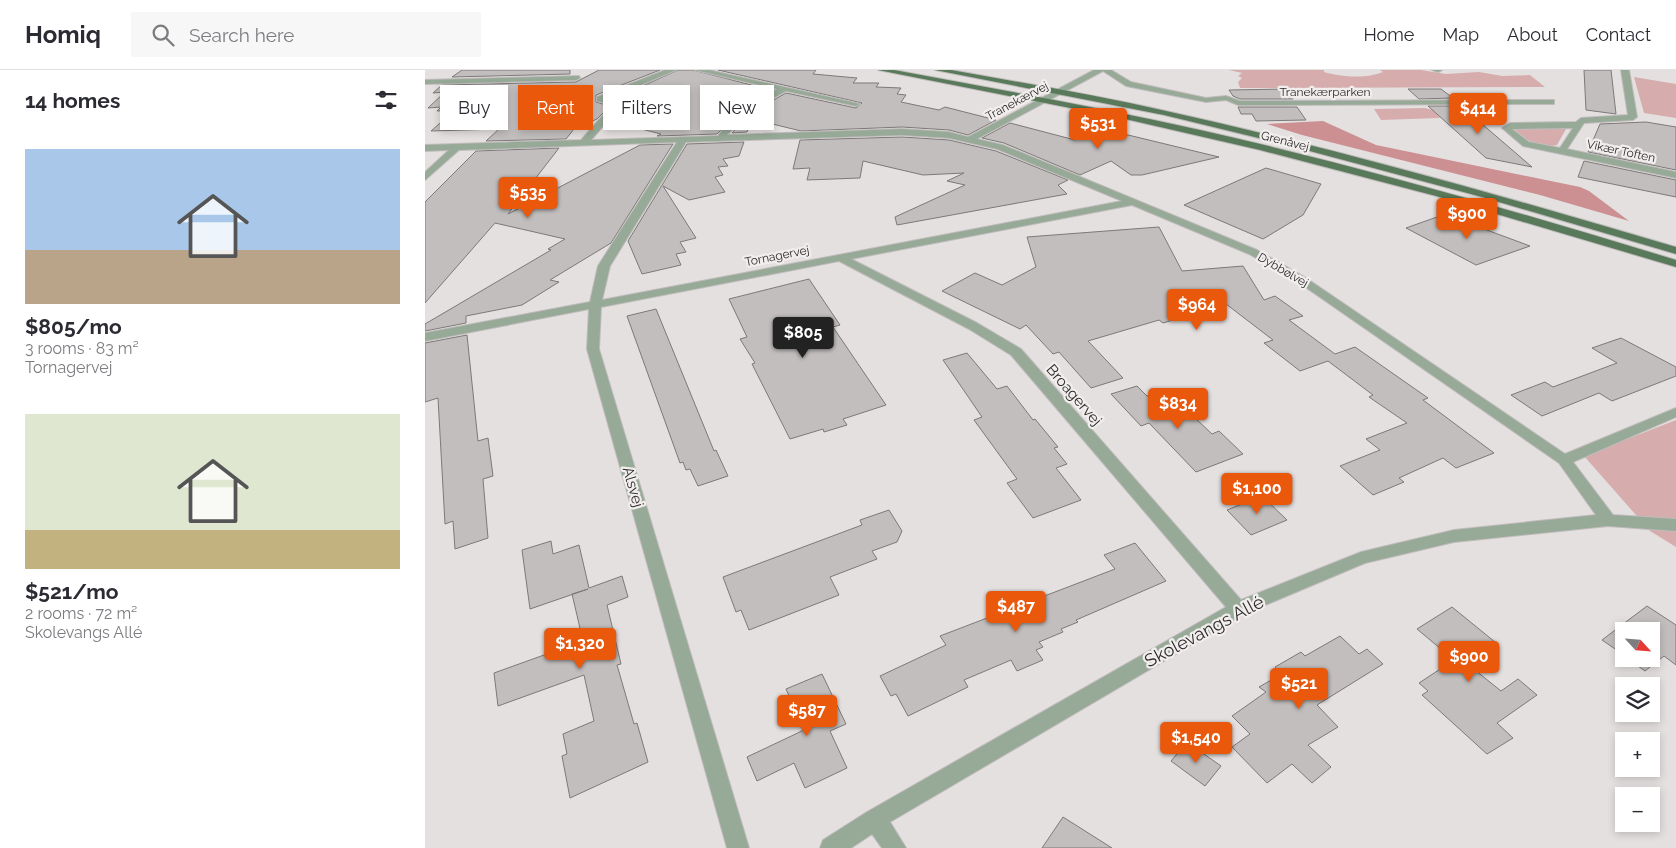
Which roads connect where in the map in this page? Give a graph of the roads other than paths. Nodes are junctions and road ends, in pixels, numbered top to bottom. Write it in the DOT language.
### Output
graph roads {
  1 [pos="672,70"];
  2 [pos="882,70"];
  3 [pos="939,70"];
  4 [pos="1100,70"];
  5 [pos="1106,70"];
  6 [pos="1625,70"];
  7 [pos="695,71"];
  8 [pos="576,78"];
  9 [pos="425,82"];
  10 [pos="785,89"];
  11 [pos="1061,92"];
  12 [pos="1044,101"];
  13 [pos="1551,102"];
  14 [pos="856,104"];
  15 [pos="1577,125"];
  16 [pos="721,139"];
  17 [pos="971,139"];
  18 [pos="682,141"];
  19 [pos="582,144"];
  20 [pos="425,148"];
  21 [pos="456,148"];
  22 [pos="1562,150"];
  23 [pos="1676,175"];
  24 [pos="425,177"];
  25 [pos="1133,202"];
  26 [pos="1676,251"];
  27 [pos="841,258"];
  28 [pos="1676,264"];
  29 [pos="595,305"];
  30 [pos="425,337"];
  31 [pos="1676,412"];
  32 [pos="1564,460"];
  33 [pos="1608,520"];
  34 [pos="1676,525"];
  35 [pos="1238,609"];
  36 [pos="875,819"];
  37 [pos="737,848"];
  38 [pos="831,848"];
  39 [pos="895,848"];
  1 -- 19 [label="street"];
  2 -- 12 [label="main road, Grenåvej"];
  3 -- 11 [label="main road, Grenåvej"];
  4 -- 11 [label="street, Tranekærvej"];
  5 -- 13 [label="street, Tranekærparken"];
  6 -- 15 [label="street, Vikær Toften"];
  7 -- 10 [label="street"];
  8 -- 9 [label="street"];
  10 -- 14 [label="street"];
  10 -- 16 [label="street"];
  11 -- 12 [label="street, Tranekærvej"];
  11 -- 26 [label="main road, Grenåvej"];
  12 -- 17 [label="street, Tranekærvej"];
  12 -- 28 [label="main road, Grenåvej"];
  15 -- 22 [label="street, Vikær Toften"];
  15 -- 22 [label="street, Vikær Toften"];
  16 -- 17 [label="street, Dybbølvej"];
  16 -- 18 [label="street, Dybbølvej"];
  17 -- 25 [label="street, Dybbølvej"];
  18 -- 19 [label="street, Dybbølvej"];
  18 -- 29 [label="street, Alsvej"];
  19 -- 21 [label="street, Dybbølvej"];
  20 -- 21 [label="street, Dybbølvej"];
  21 -- 24 [label="street"];
  22 -- 23 [label="street, Vikær Toften"];
  25 -- 27 [label="street, Tornagervej"];
  25 -- 32 [label="street, Dybbølvej"];
  27 -- 29 [label="street, Tornagervej"];
  27 -- 35 [label="street, Broagervej"];
  29 -- 30 [label="street, Tornagervej"];
  29 -- 37 [label="street, Alsvej"];
  31 -- 32 [label="street"];
  32 -- 33 [label="street, Dybbølvej"];
  33 -- 34 [label="street, Skolevangs Allé"];
  33 -- 35 [label="street, Skolevangs Allé"];
  35 -- 36 [label="street, Skolevangs Allé"];
  36 -- 38 [label="street, Skolevangs Allé"];
  36 -- 39 [label="street"];
}
